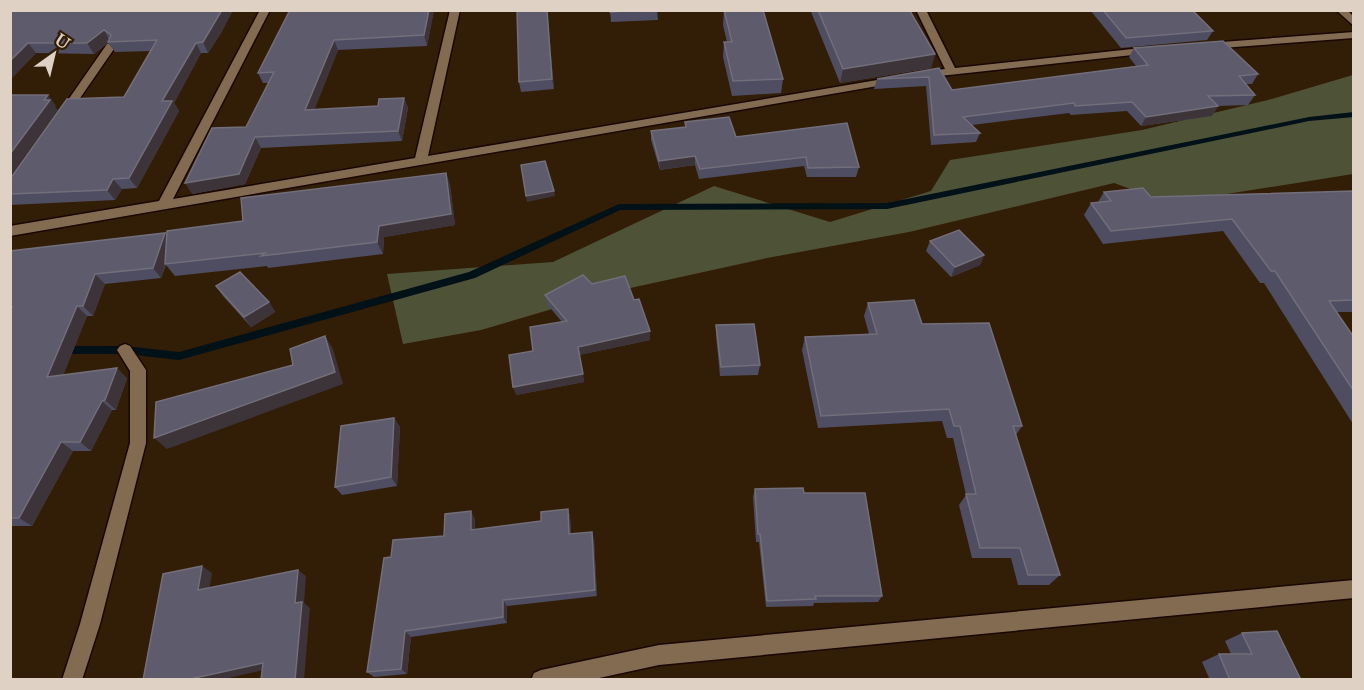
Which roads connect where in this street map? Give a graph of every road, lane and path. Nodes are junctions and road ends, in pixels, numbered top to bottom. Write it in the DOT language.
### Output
graph roads {
  1 [pos="265,10"];
  2 [pos="455,10"];
  3 [pos="921,10"];
  4 [pos="1341,10"];
  5 [pos="1353,23"];
  6 [pos="1353,36"];
  7 [pos="111,46"];
  8 [pos="1194,47"];
  9 [pos="1160,49"];
  10 [pos="951,70"];
  11 [pos="57,124"];
  12 [pos="421,160"];
  13 [pos="163,206"];
  14 [pos="10,231"];
  15 [pos="125,350"];
  16 [pos="1353,590"];
  17 [pos="72,680"];
  18 [pos="542,680"];
  1 -- 13 [label="street"];
  2 -- 12 [label="street"];
  3 -- 10 [label="street"];
  4 -- 5 [label="street"];
  6 -- 8 [label="street"];
  7 -- 11 [label="street"];
  9 -- 10 [label="street"];
  10 -- 12 [label="street"];
  12 -- 13 [label="street"];
  13 -- 14 [label="street"];
  15 -- 17 [label="street"];
  16 -- 18 [label="street"];
}
